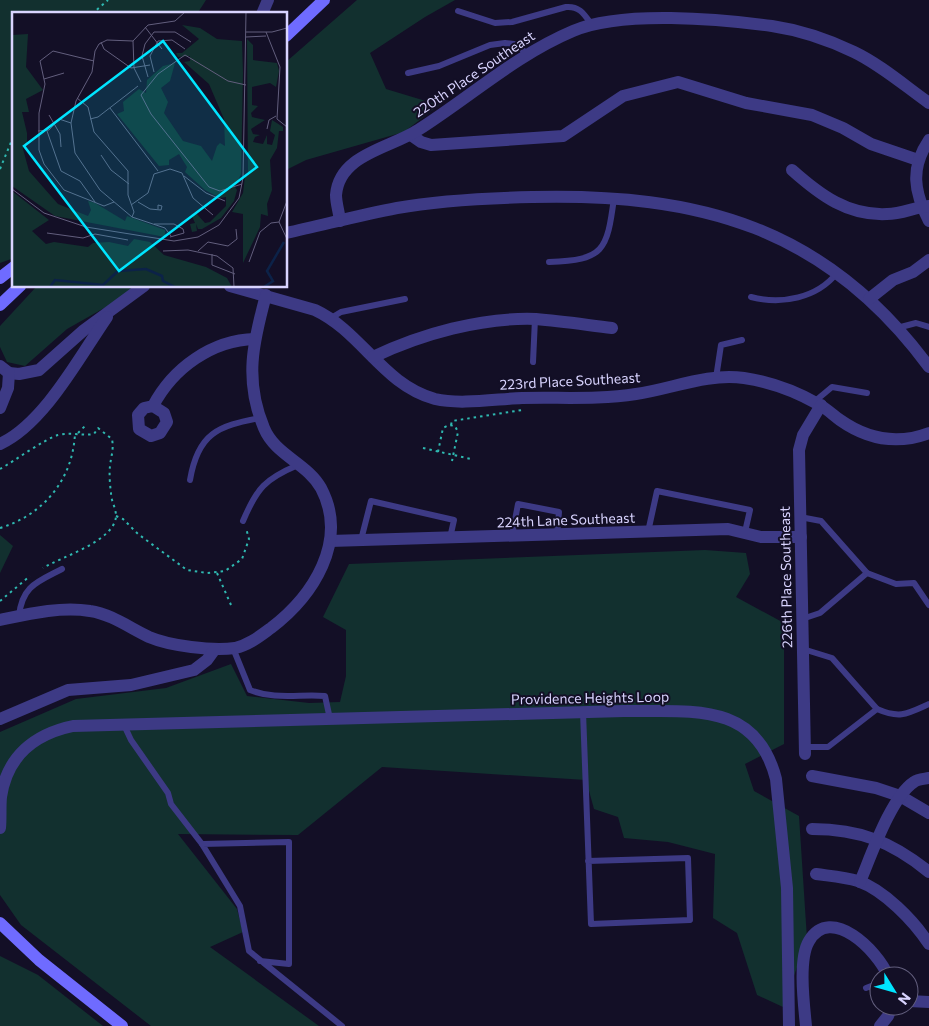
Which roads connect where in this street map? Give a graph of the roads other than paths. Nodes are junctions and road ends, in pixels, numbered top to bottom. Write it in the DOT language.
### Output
graph roads {
  1 [pos="268,0"];
  2 [pos="324,0"];
  3 [pos="458,11"];
  4 [pos="263,12"];
  5 [pos="592,25"];
  6 [pos="288,34"];
  7 [pos="528,54"];
  8 [pos="408,73"];
  9 [pos="929,103"];
  10 [pos="412,135"];
  11 [pos="929,140"];
  12 [pos="918,160"];
  13 [pos="792,170"];
  14 [pos="614,198"];
  15 [pos="925,206"];
  16 [pos="340,221"];
  17 [pos="929,221"];
  18 [pos="288,233"];
  19 [pos="929,260"];
  20 [pos="548,262"];
  21 [pos="12,269"];
  22 [pos="837,272"];
  23 [pos="0,278"];
  24 [pos="18,288"];
  25 [pos="141,288"];
  26 [pos="238,288"];
  27 [pos="266,295"];
  28 [pos="752,297"];
  29 [pos="405,299"];
  30 [pos="869,299"];
  31 [pos="0,305"];
  32 [pos="112,311"];
  33 [pos="331,318"];
  34 [pos="535,319"];
  35 [pos="929,327"];
  36 [pos="612,328"];
  37 [pos="897,328"];
  38 [pos="254,338"];
  39 [pos="742,340"];
  40 [pos="373,358"];
  41 [pos="533,362"];
  42 [pos="929,367"];
  43 [pos="4,369"];
  44 [pos="716,378"];
  45 [pos="867,393"];
  46 [pos="818,404"];
  47 [pos="153,406"];
  48 [pos="0,408"];
  49 [pos="260,418"];
  50 [pos="929,433"];
  51 [pos="0,444"];
  52 [pos="298,465"];
  53 [pos="190,480"];
  54 [pos="800,517"];
  55 [pos="243,521"];
  56 [pos="745,532"];
  57 [pos="647,533"];
  58 [pos="557,536"];
  59 [pos="512,537"];
  60 [pos="801,537"];
  61 [pos="450,538"];
  62 [pos="362,540"];
  63 [pos="330,541"];
  64 [pos="62,569"];
  65 [pos="867,573"];
  66 [pos="929,605"];
  67 [pos="19,616"];
  68 [pos="802,619"];
  69 [pos="0,620"];
  70 [pos="233,648"];
  71 [pos="215,649"];
  72 [pos="803,649"];
  73 [pos="929,704"];
  74 [pos="876,709"];
  75 [pos="583,712"];
  76 [pos="0,719"];
  77 [pos="330,719"];
  78 [pos="124,725"];
  79 [pos="805,750"];
  80 [pos="812,776"];
  81 [pos="929,778"];
  82 [pos="900,796"];
  83 [pos="929,813"];
  84 [pos="0,828"];
  85 [pos="812,829"];
  86 [pos="877,839"];
  87 [pos="202,844"];
  88 [pos="588,861"];
  89 [pos="929,872"];
  90 [pos="816,874"];
  91 [pos="860,882"];
  92 [pos="0,923"];
  93 [pos="929,944"];
  94 [pos="260,961"];
  95 [pos="881,966"];
  96 [pos="869,987"];
  97 [pos="866,988"];
  98 [pos="888,1016"];
  99 [pos="122,1026"];
  100 [pos="342,1026"];
  101 [pos="789,1026"];
  102 [pos="806,1026"];
  103 [pos="880,1026"];
  1 -- 4 [label="street"];
  2 -- 6 [label="main road"];
  3 -- 5 [label="lane"];
  5 -- 7 [label="street, 220th Place Southeast"];
  5 -- 9 [label="street, 220th Place Southeast"];
  7 -- 8 [label="lane"];
  7 -- 10 [label="street, 220th Place Southeast"];
  10 -- 12 [label="street"];
  10 -- 16 [label="street, 220th Place Southeast"];
  11 -- 12 [label="street"];
  12 -- 15 [label="street"];
  13 -- 15 [label="street"];
  14 -- 16 [label="street"];
  14 -- 20 [label="lane"];
  14 -- 22 [label="street"];
  15 -- 17 [label="street"];
  16 -- 18 [label="street"];
  19 -- 30 [label="street"];
  21 -- 23 [label="main road"];
  22 -- 28 [label="lane"];
  22 -- 30 [label="street"];
  24 -- 31 [label="main road"];
  25 -- 32 [label="street"];
  26 -- 27 [label="street, 223rd Place Southeast"];
  27 -- 33 [label="street, 223rd Place Southeast"];
  27 -- 38 [label="street"];
  29 -- 33 [label="lane"];
  30 -- 37 [label="street"];
  32 -- 43 [label="street"];
  32 -- 51 [label="street"];
  33 -- 40 [label="street, 223rd Place Southeast"];
  34 -- 36 [label="street"];
  34 -- 40 [label="street"];
  34 -- 41 [label="lane"];
  35 -- 37 [label="lane"];
  37 -- 42 [label="street"];
  38 -- 47 [label="street"];
  38 -- 49 [label="street"];
  39 -- 44 [label="lane"];
  40 -- 44 [label="street, 223rd Place Southeast"];
  43 -- 48 [label="street"];
  44 -- 46 [label="street, 223rd Place Southeast"];
  45 -- 46 [label="lane"];
  46 -- 50 [label="street, 223rd Place Southeast"];
  46 -- 54 [label="street, 226th Place Southeast"];
  49 -- 52 [label="street"];
  49 -- 53 [label="lane"];
  52 -- 55 [label="lane"];
  52 -- 63 [label="street"];
  54 -- 60 [label="street, 226th Place Southeast"];
  54 -- 65 [label="lane"];
  56 -- 57 [label="street, 224th Lane Southeast"];
  56 -- 57 [label="lane"];
  56 -- 60 [label="street, 224th Lane Southeast"];
  57 -- 58 [label="street, 224th Lane Southeast"];
  58 -- 59 [label="street, 224th Lane Southeast"];
  58 -- 59 [label="lane"];
  59 -- 61 [label="street, 224th Lane Southeast"];
  60 -- 68 [label="street, 226th Place Southeast"];
  61 -- 62 [label="street, 224th Lane Southeast"];
  61 -- 62 [label="lane"];
  62 -- 63 [label="street, 224th Lane Southeast"];
  63 -- 70 [label="street"];
  64 -- 67 [label="lane"];
  65 -- 66 [label="lane"];
  65 -- 68 [label="lane"];
  67 -- 69 [label="street"];
  67 -- 71 [label="street"];
  68 -- 72 [label="street, 226th Place Southeast"];
  70 -- 71 [label="street"];
  70 -- 77 [label="lane"];
  71 -- 76 [label="street"];
  72 -- 74 [label="lane"];
  72 -- 79 [label="street, 226th Place Southeast"];
  73 -- 74 [label="lane"];
  74 -- 79 [label="lane"];
  75 -- 77 [label="street, Providence Heights Loop"];
  75 -- 88 [label="lane"];
  75 -- 101 [label="street, Providence Heights Loop"];
  77 -- 78 [label="street, Providence Heights Loop"];
  78 -- 84 [label="street, Providence Heights Loop"];
  78 -- 87 [label="lane"];
  80 -- 82 [label="street"];
  81 -- 82 [label="street"];
  82 -- 83 [label="street"];
  82 -- 86 [label="street"];
  85 -- 86 [label="street"];
  86 -- 89 [label="street"];
  86 -- 91 [label="street"];
  87 -- 94 [label="lane"];
  87 -- 94 [label="lane"];
  88 -- 88 [label="lane"];
  90 -- 91 [label="street"];
  91 -- 93 [label="street"];
  92 -- 99 [label="main road"];
  94 -- 100 [label="lane"];
  95 -- 102 [label="street"];
  96 -- 97 [label="lane"];
  98 -- 103 [label="street"];
}
